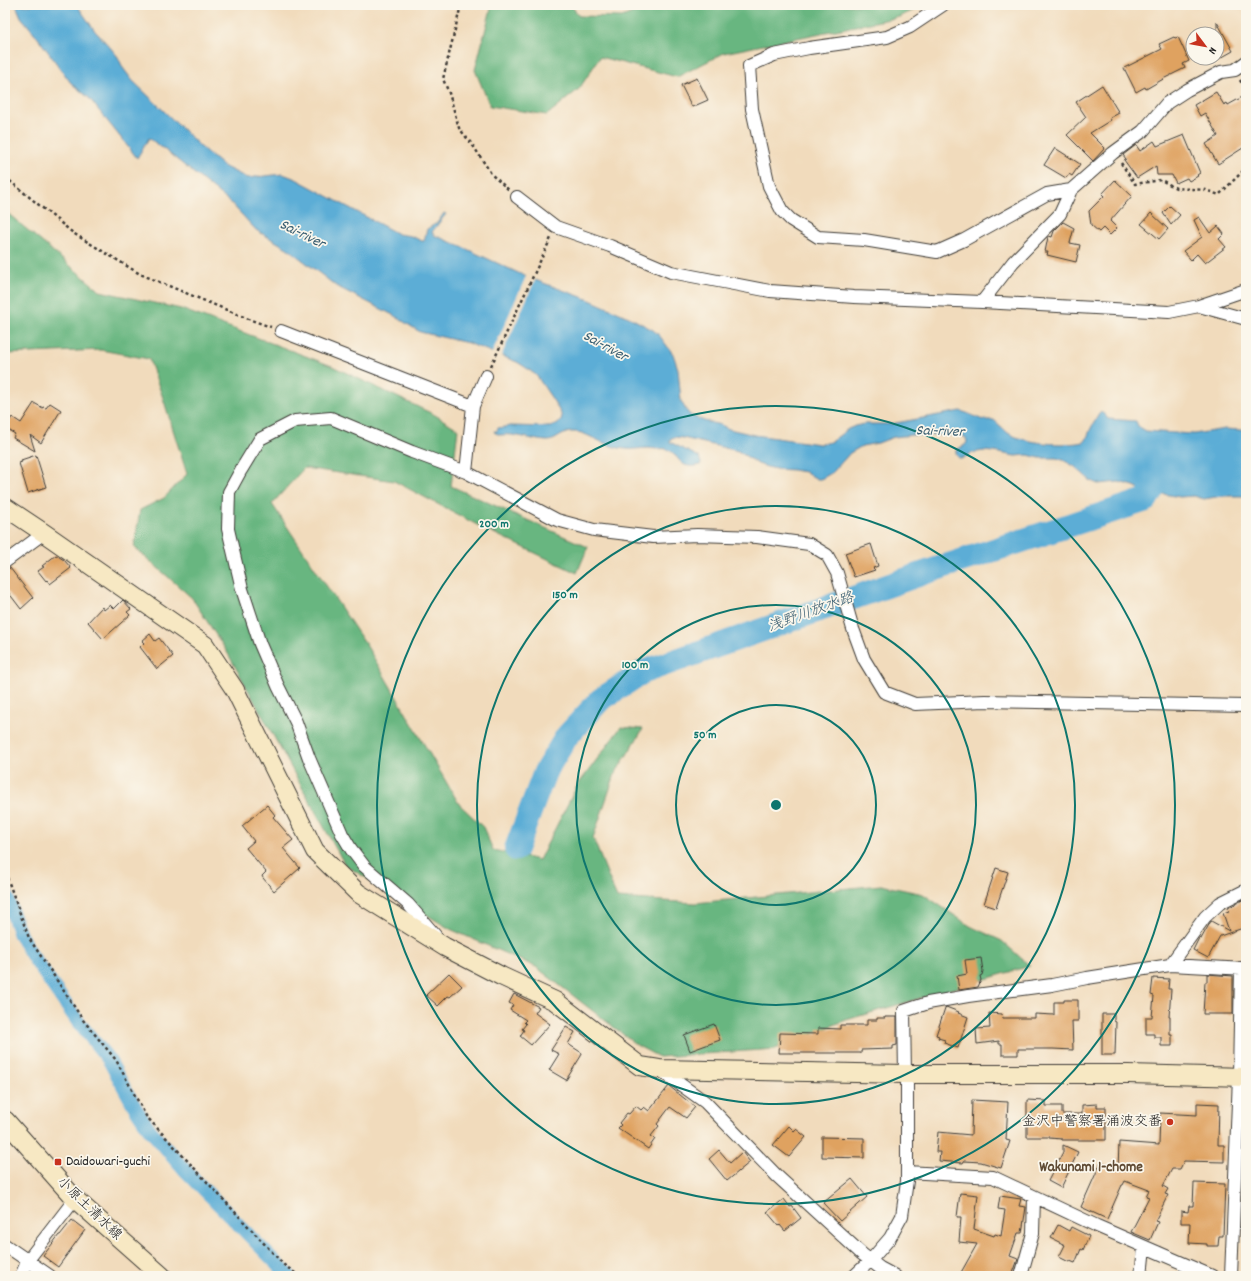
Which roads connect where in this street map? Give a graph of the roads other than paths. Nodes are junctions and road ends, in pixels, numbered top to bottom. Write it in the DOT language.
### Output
graph roads {
  1 [pos="943,5"];
  2 [pos="1246,62"];
  3 [pos="1071,190"];
  4 [pos="517,197"];
  5 [pos="1246,290"];
  6 [pos="982,302"];
  7 [pos="1199,306"];
  8 [pos="1246,319"];
  9 [pos="281,330"];
  10 [pos="486,376"];
  11 [pos="473,406"];
  12 [pos="466,472"];
  13 [pos="5,507"];
  14 [pos="44,532"];
  15 [pos="5,562"];
  16 [pos="1246,706"];
  17 [pos="1246,890"];
  18 [pos="445,947"];
  19 [pos="1170,965"];
  20 [pos="1243,968"];
  21 [pos="659,1069"];
  22 [pos="905,1074"];
  23 [pos="1242,1077"];
  24 [pos="5,1120"];
  25 [pos="907,1172"];
  26 [pos="1034,1197"];
  27 [pos="75,1199"];
  28 [pos="5,1245"];
  29 [pos="1144,1247"];
  30 [pos="28,1260"];
  31 [pos="871,1260"];
  32 [pos="21,1276"];
  33 [pos="50,1276"];
  34 [pos="162,1276"];
  35 [pos="854,1276"];
  36 [pos="895,1276"];
  37 [pos="1021,1276"];
  38 [pos="1141,1276"];
  39 [pos="1212,1276"];
  40 [pos="1231,1276"];
  1 -- 3 [label="street"];
  2 -- 3 [label="street"];
  3 -- 6 [label="street"];
  4 -- 6 [label="street"];
  5 -- 7 [label="street"];
  6 -- 7 [label="street"];
  7 -- 8 [label="street"];
  9 -- 11 [label="street"];
  10 -- 11 [label="street"];
  11 -- 12 [label="street"];
  12 -- 16 [label="street"];
  12 -- 18 [label="street"];
  13 -- 14 [label="street"];
  14 -- 15 [label="street"];
  14 -- 18 [label="street"];
  17 -- 19 [label="street"];
  18 -- 21 [label="street"];
  19 -- 20 [label="street"];
  19 -- 22 [label="street"];
  20 -- 23 [label="street"];
  21 -- 22 [label="street"];
  21 -- 31 [label="street"];
  22 -- 23 [label="street"];
  22 -- 25 [label="street"];
  23 -- 40 [label="street"];
  24 -- 27 [label="street, 小原土清水線"];
  25 -- 26 [label="street"];
  25 -- 31 [label="street"];
  26 -- 29 [label="street"];
  26 -- 37 [label="street"];
  27 -- 30 [label="street"];
  27 -- 34 [label="street, 小原土清水線"];
  28 -- 30 [label="street"];
  29 -- 38 [label="street"];
  29 -- 39 [label="street"];
  30 -- 32 [label="street"];
  30 -- 33 [label="street"];
  31 -- 35 [label="street"];
  31 -- 36 [label="street"];
}
